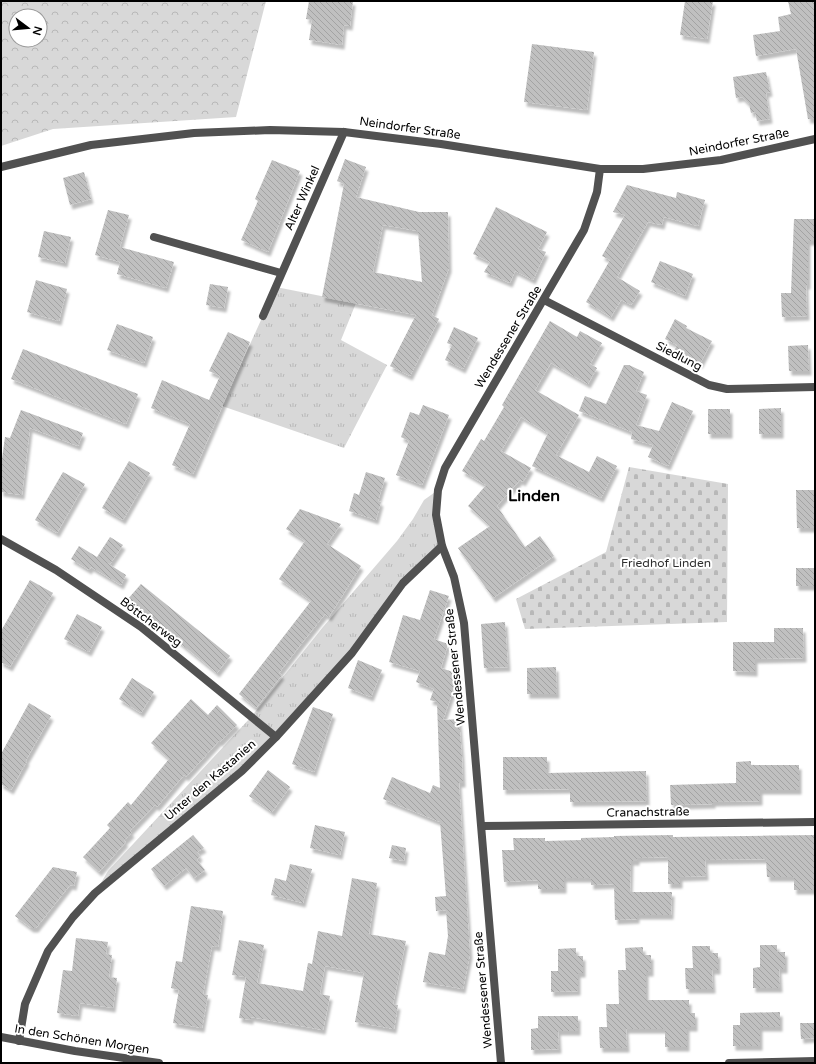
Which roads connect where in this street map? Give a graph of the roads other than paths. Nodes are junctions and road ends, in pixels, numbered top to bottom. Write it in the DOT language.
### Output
graph roads {
  1 [pos="344,132"];
  2 [pos="815,139"];
  3 [pos="1,167"];
  4 [pos="600,169"];
  5 [pos="154,237"];
  6 [pos="281,273"];
  7 [pos="544,300"];
  8 [pos="263,316"];
  9 [pos="815,387"];
  10 [pos="1,539"];
  11 [pos="442,546"];
  12 [pos="276,738"];
  13 [pos="815,822"];
  14 [pos="482,826"];
  15 [pos="1,1037"];
  16 [pos="19,1041"];
  17 [pos="815,1061"];
  18 [pos="159,1063"];
  19 [pos="501,1063"];
  20 [pos="729,1063"];
  1 -- 3 [label="street, Neindorfer Straße"];
  1 -- 4 [label="street, Neindorfer Straße"];
  1 -- 6 [label="street, Alter Winkel"];
  2 -- 4 [label="street, Neindorfer Straße"];
  4 -- 7 [label="street, Wendessener Straße"];
  5 -- 6 [label="street"];
  6 -- 8 [label="street, Alter Winkel"];
  7 -- 9 [label="street, Siedlung"];
  7 -- 11 [label="street, Wendessener Straße"];
  10 -- 12 [label="street, Böttcherweg"];
  11 -- 12 [label="street, Unter den Kastanien"];
  11 -- 14 [label="street, Wendessener Straße"];
  12 -- 16 [label="street, Unter den Kastanien"];
  13 -- 14 [label="street, Cranachstraße"];
  14 -- 19 [label="street, Wendessener Straße"];
  15 -- 16 [label="street, In den Schönen Morgen"];
  16 -- 18 [label="street, In den Schönen Morgen"];
  17 -- 20 [label="street"];
}
